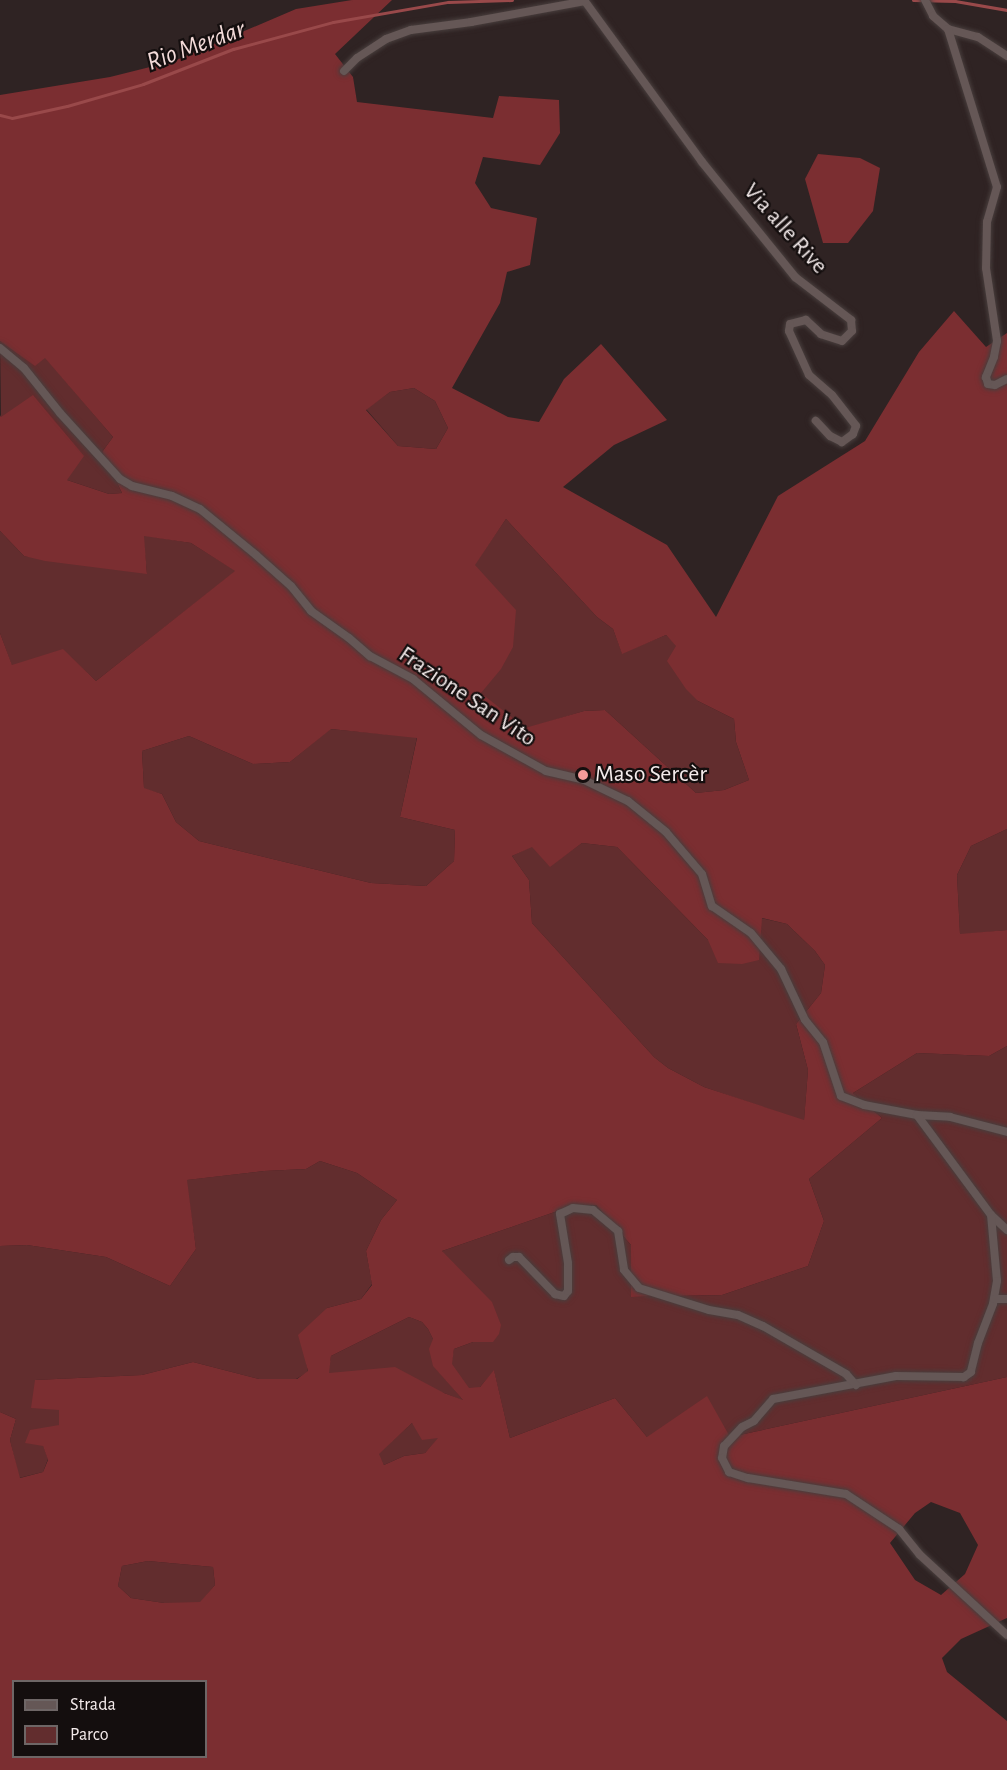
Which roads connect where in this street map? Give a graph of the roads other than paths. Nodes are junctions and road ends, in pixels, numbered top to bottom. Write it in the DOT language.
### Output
graph roads {
  1 [pos="584,0"];
  2 [pos="926,2"];
  3 [pos="948,28"];
  4 [pos="1007,56"];
  5 [pos="344,71"];
  6 [pos="0,348"];
  7 [pos="1007,379"];
  8 [pos="816,421"];
  9 [pos="917,1115"];
  10 [pos="1007,1132"];
  11 [pos="991,1215"];
  12 [pos="1007,1230"];
  13 [pos="509,1260"];
  14 [pos="994,1299"];
  15 [pos="1007,1299"];
  16 [pos="856,1385"];
  17 [pos="1007,1635"];
  1 -- 5 [label="street"];
  1 -- 8 [label="street, Via alle Rive"];
  2 -- 3 [label="street"];
  3 -- 4 [label="street"];
  3 -- 7 [label="street"];
  6 -- 9 [label="street, Frazione San Vito"];
  9 -- 10 [label="street"];
  9 -- 11 [label="street"];
  11 -- 12 [label="street"];
  11 -- 14 [label="street"];
  13 -- 16 [label="street"];
  14 -- 15 [label="street"];
  14 -- 16 [label="street"];
  16 -- 17 [label="street"];
}
